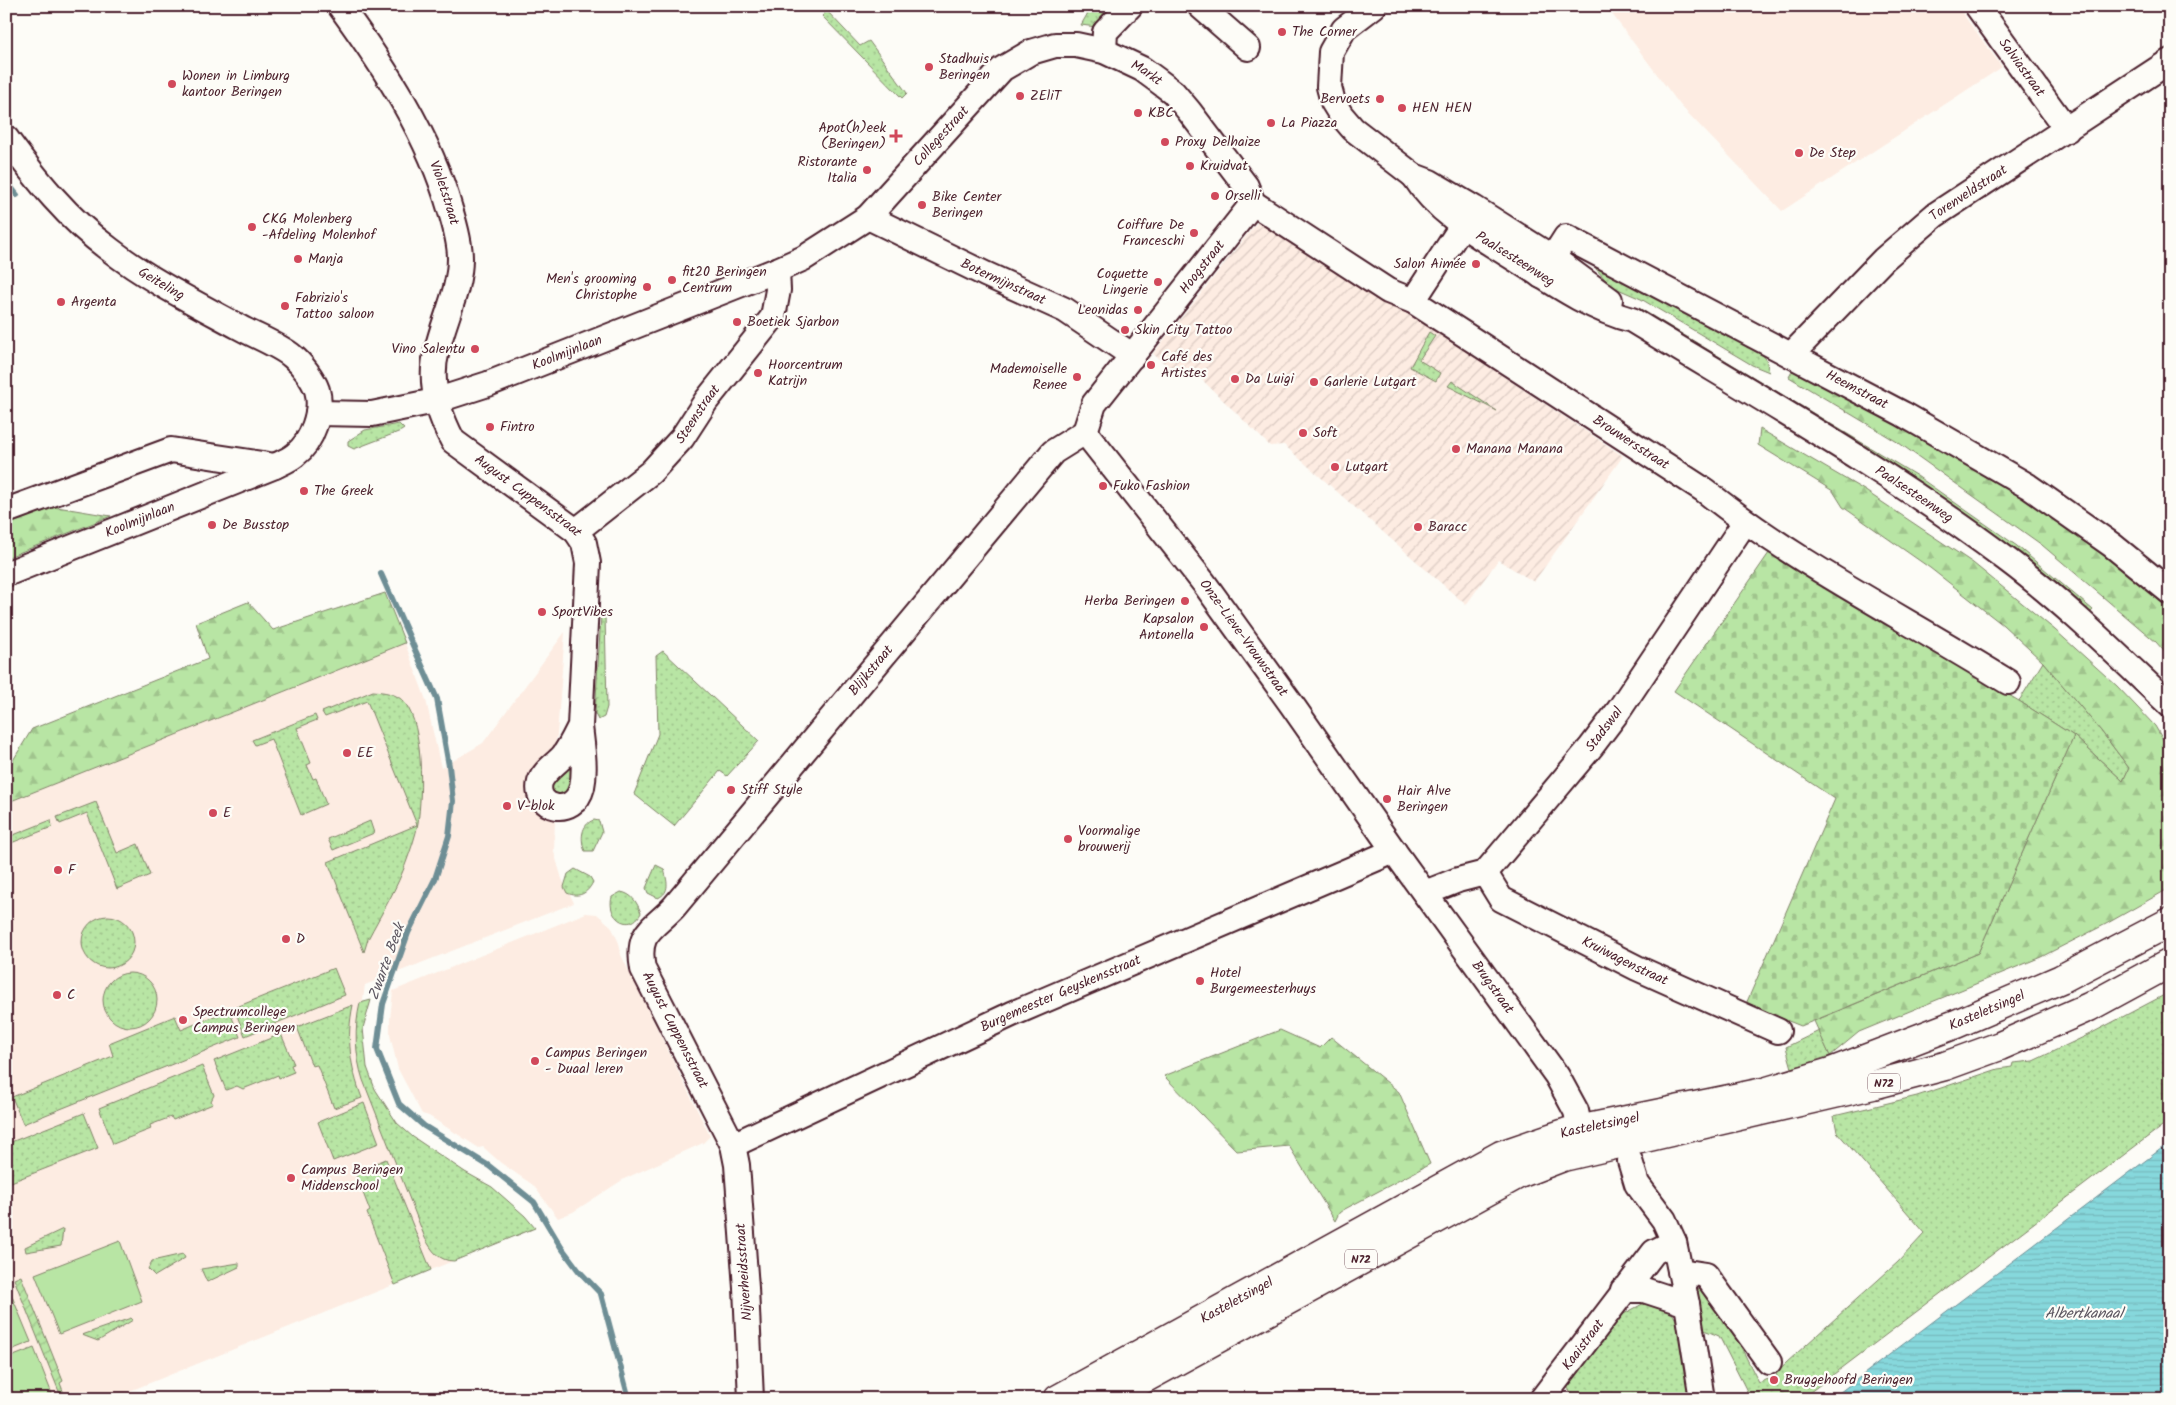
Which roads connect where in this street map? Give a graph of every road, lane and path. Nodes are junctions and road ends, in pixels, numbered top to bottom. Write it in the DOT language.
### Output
graph roads {
  1 [pos="340,6"];
  2 [pos="1130,6"];
  3 [pos="1200,6"];
  4 [pos="1374,6"];
  5 [pos="1977,6"];
  6 [pos="1248,48"];
  7 [pos="1104,51"];
  8 [pos="1017,59"];
  9 [pos="2170,61"];
  10 [pos="2067,130"];
  11 [pos="6,138"];
  12 [pos="1253,203"];
  13 [pos="868,217"];
  14 [pos="1468,217"];
  15 [pos="1547,267"];
  16 [pos="777,270"];
  17 [pos="1414,300"];
  18 [pos="1791,355"];
  19 [pos="1133,356"];
  20 [pos="435,401"];
  21 [pos="318,412"];
  22 [pos="1085,432"];
  23 [pos="275,466"];
  24 [pos="6,511"];
  25 [pos="1744,522"];
  26 [pos="576,531"];
  27 [pos="6,574"];
  28 [pos="2170,592"];
  29 [pos="2008,682"];
  30 [pos="2170,705"];
  31 [pos="580,726"];
  32 [pos="1394,851"];
  33 [pos="1485,873"];
  34 [pos="1425,893"];
  35 [pos="663,917"];
  36 [pos="2170,922"];
  37 [pos="2170,963"];
  38 [pos="1778,1031"];
  39 [pos="1580,1130"];
  40 [pos="733,1145"];
  41 [pos="1630,1161"];
  42 [pos="1674,1242"];
  43 [pos="1680,1271"];
  44 [pos="1623,1290"];
  45 [pos="1687,1304"];
  46 [pos="1768,1362"];
  47 [pos="751,1399"];
  48 [pos="1058,1399"];
  49 [pos="1107,1399"];
  50 [pos="1542,1399"];
  51 [pos="1702,1399"];
  1 -- 20 [label="street, Violetstraat"];
  2 -- 7 [label="street"];
  3 -- 6 [label="street"];
  4 -- 14 [label="street, Paalsesteenweg"];
  5 -- 10 [label="street, Salviastraat"];
  7 -- 8 [label="street, Markt"];
  7 -- 12 [label="street, Markt"];
  8 -- 13 [label="street, Collegestraat"];
  9 -- 10 [label="street, Torenveldstraat"];
  10 -- 18 [label="street, Torenveldstraat"];
  11 -- 21 [label="street, Geiteling"];
  12 -- 17 [label="street, Brouwersstraat"];
  12 -- 19 [label="street, Hoogstraat"];
  13 -- 16 [label="street, Koolmijnlaan"];
  13 -- 19 [label="street, Botermijnstraat"];
  14 -- 15 [label="street, Paalsesteenweg"];
  14 -- 17 [label="street"];
  15 -- 18 [label="street, Heemstraat"];
  15 -- 30 [label="street, Paalsesteenweg"];
  16 -- 20 [label="street, Koolmijnlaan"];
  16 -- 26 [label="street, Steenstraat"];
  17 -- 25 [label="street, Brouwersstraat"];
  18 -- 28 [label="street, Heemstraat"];
  19 -- 22 [label="street, Hoogstraat"];
  20 -- 21 [label="street, Koolmijnlaan"];
  20 -- 26 [label="street, August Cuppensstraat"];
  21 -- 23 [label="street, Koolmijnlaan"];
  22 -- 32 [label="street, Onze-Lieve-Vrouwstraat"];
  22 -- 35 [label="street, Blijkstraat"];
  23 -- 24 [label="street"];
  23 -- 27 [label="street, Koolmijnlaan"];
  25 -- 29 [label="street, Brouwersstraat"];
  25 -- 33 [label="street, Stadswal"];
  26 -- 31 [label="street, August Cuppensstraat"];
  32 -- 34 [label="street, Brugstraat"];
  32 -- 40 [label="street, Burgemeester Geyskensstraat"];
  33 -- 34 [label="street"];
  33 -- 38 [label="street, Kruiwagenstraat"];
  34 -- 39 [label="street, Brugstraat"];
  35 -- 40 [label="street, August Cuppensstraat"];
  36 -- 39 [label="main road, Kasteletsingel / N72"];
  37 -- 49 [label="main road, Kasteletsingel / N72"];
  39 -- 48 [label="main road, Kasteletsingel / N72"];
  40 -- 47 [label="street, Nijverheidsstraat"];
  41 -- 42 [label="street"];
  42 -- 43 [label="street"];
  42 -- 44 [label="street, Kaaistraat"];
  43 -- 45 [label="street"];
  43 -- 46 [label="street"];
  44 -- 45 [label="street"];
  44 -- 50 [label="street, Kaaistraat"];
  45 -- 51 [label="street"];
}
